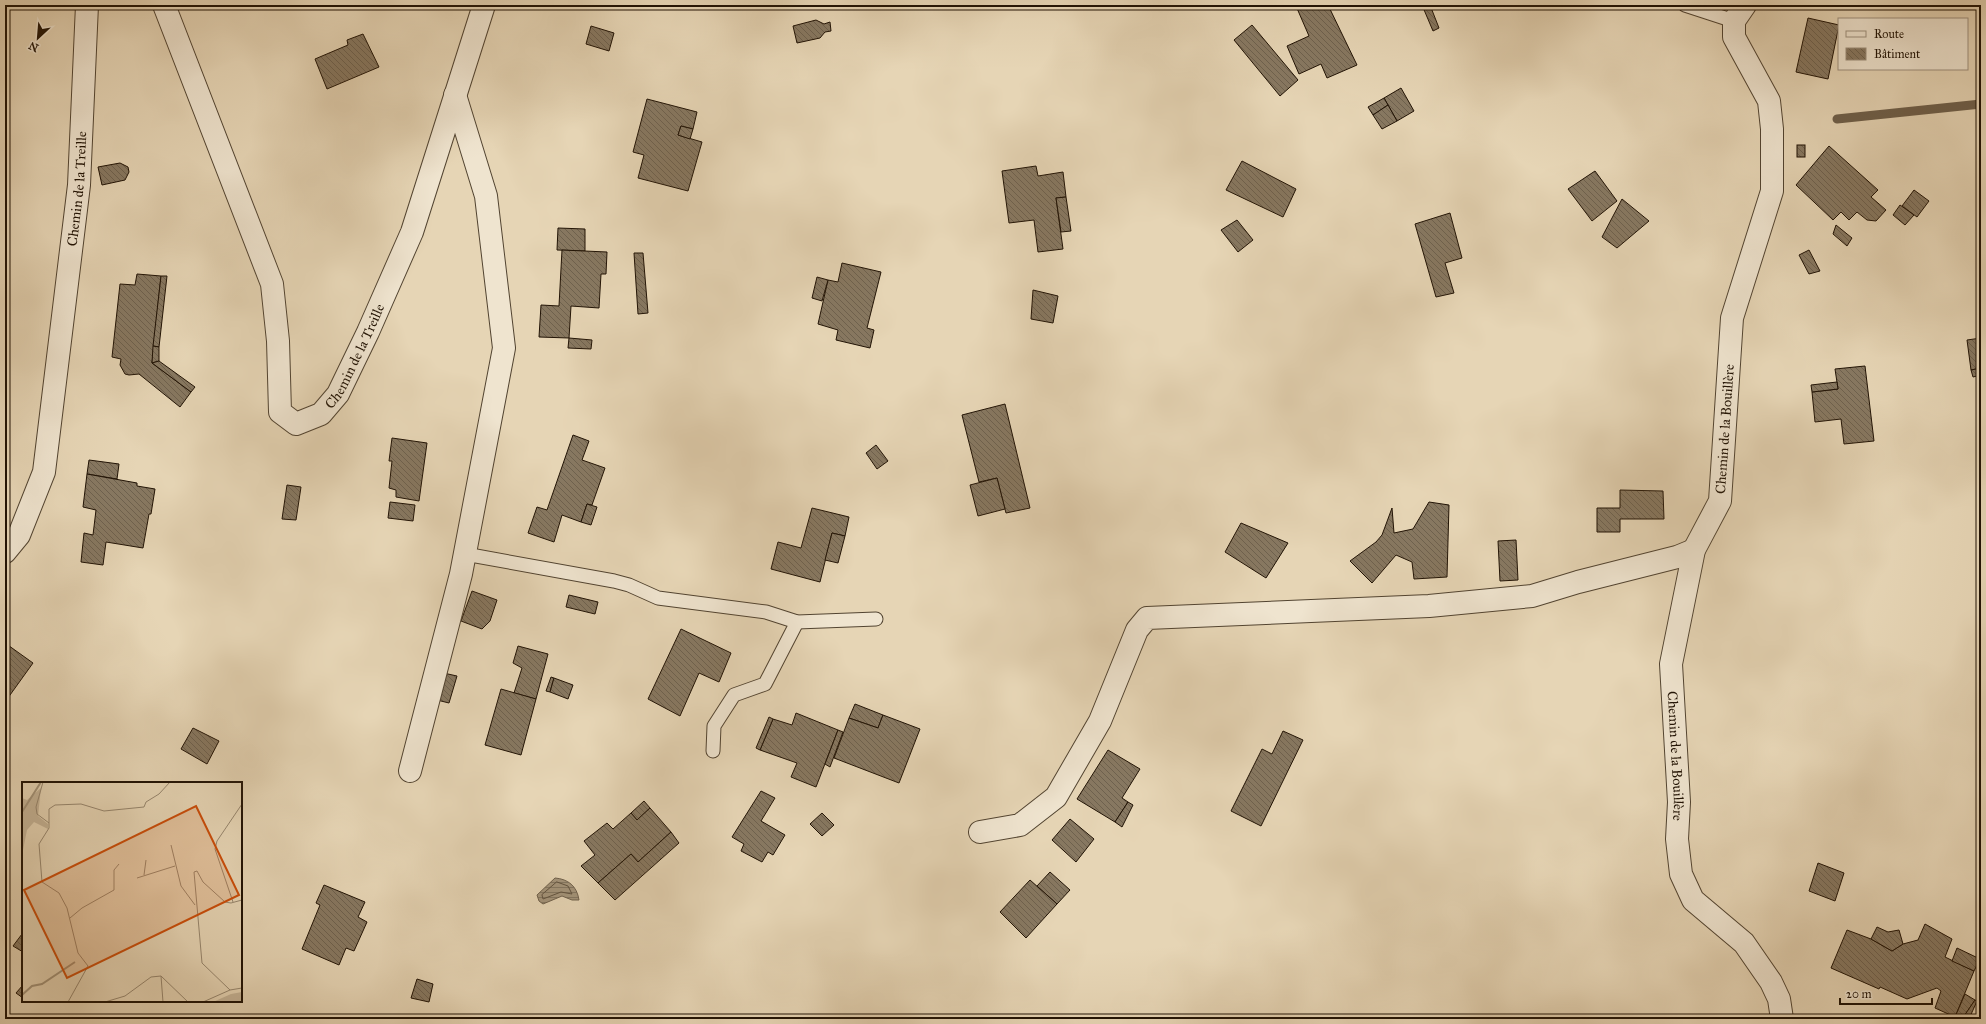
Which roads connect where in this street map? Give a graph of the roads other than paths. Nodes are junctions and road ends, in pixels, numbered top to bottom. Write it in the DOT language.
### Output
graph roads {
  1 [pos="86,5"];
  2 [pos="164,5"];
  3 [pos="484,5"];
  4 [pos="1684,5"];
  5 [pos="1739,13"];
  6 [pos="455,95"];
  7 [pos="1694,550"];
  8 [pos="5,552"];
  9 [pos="465,554"];
  10 [pos="876,619"];
  11 [pos="797,622"];
  12 [pos="713,751"];
  13 [pos="410,772"];
  14 [pos="980,832"];
  15 [pos="1782,1019"];
  1 -- 8 [label="street, Chemin de la Treille"];
  2 -- 6 [label="street, Chemin de la Treille"];
  3 -- 6 [label="street, Chemin de la Treille"];
  4 -- 5 [label="lane"];
  5 -- 7 [label="street, Chemin de la Bouillère"];
  6 -- 9 [label="street"];
  7 -- 14 [label="street"];
  7 -- 15 [label="street, Chemin de la Bouillère"];
  9 -- 11 [label="lane"];
  9 -- 13 [label="street"];
  10 -- 11 [label="lane"];
  11 -- 12 [label="lane"];
}
